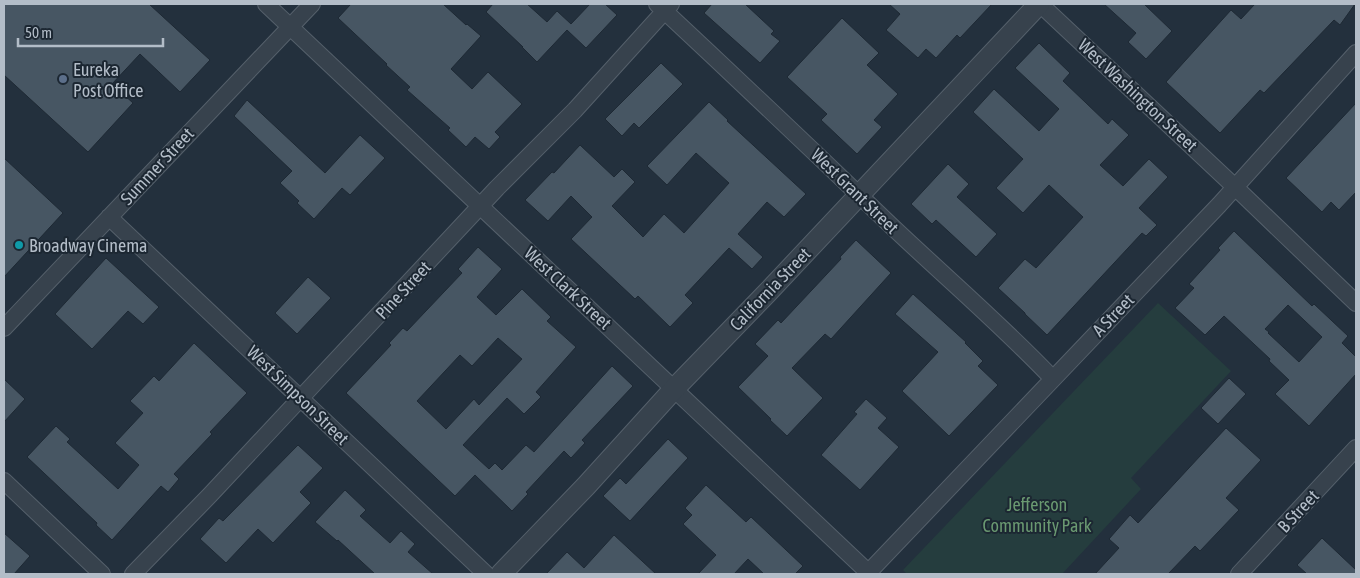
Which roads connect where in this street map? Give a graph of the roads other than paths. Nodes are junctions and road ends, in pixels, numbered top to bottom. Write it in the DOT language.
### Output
graph roads {
  1 [pos="266,4"];
  2 [pos="312,4"];
  3 [pos="1039,4"];
  4 [pos="664,6"];
  5 [pos="290,27"];
  6 [pos="1356,53"];
  7 [pos="1235,187"];
  8 [pos="860,195"];
  9 [pos="481,206"];
  10 [pos="109,216"];
  11 [pos="1356,303"];
  12 [pos="4,328"];
  13 [pos="1053,379"];
  14 [pos="674,389"];
  15 [pos="300,398"];
  16 [pos="1356,448"];
  17 [pos="4,481"];
  18 [pos="1249,571"];
  19 [pos="102,574"];
  20 [pos="133,574"];
  21 [pos="486,574"];
  22 [pos="501,574"];
  23 [pos="868,574"];
  1 -- 5 [label="street, West Clark Street"];
  2 -- 5 [label="street, Summer Street"];
  3 -- 7 [label="street, West Washington Street"];
  3 -- 8 [label="street, California Street"];
  4 -- 8 [label="street, West Grant Street"];
  4 -- 9 [label="street, Pine Street"];
  5 -- 9 [label="street, West Clark Street"];
  5 -- 10 [label="street, Summer Street"];
  6 -- 7 [label="street, A Street"];
  7 -- 11 [label="street, West Washington Street"];
  7 -- 13 [label="street, A Street"];
  8 -- 13 [label="street, West Grant Street"];
  8 -- 14 [label="street, California Street"];
  9 -- 14 [label="street, West Clark Street"];
  9 -- 15 [label="street, Pine Street"];
  10 -- 12 [label="street, Summer Street"];
  10 -- 15 [label="street, West Simpson Street"];
  13 -- 23 [label="street, A Street"];
  14 -- 22 [label="street, California Street"];
  14 -- 23 [label="street, West Clark Street"];
  15 -- 20 [label="street, Pine Street"];
  15 -- 21 [label="street, West Simpson Street"];
  16 -- 18 [label="street, B Street"];
  17 -- 19 [label="street"];
}
